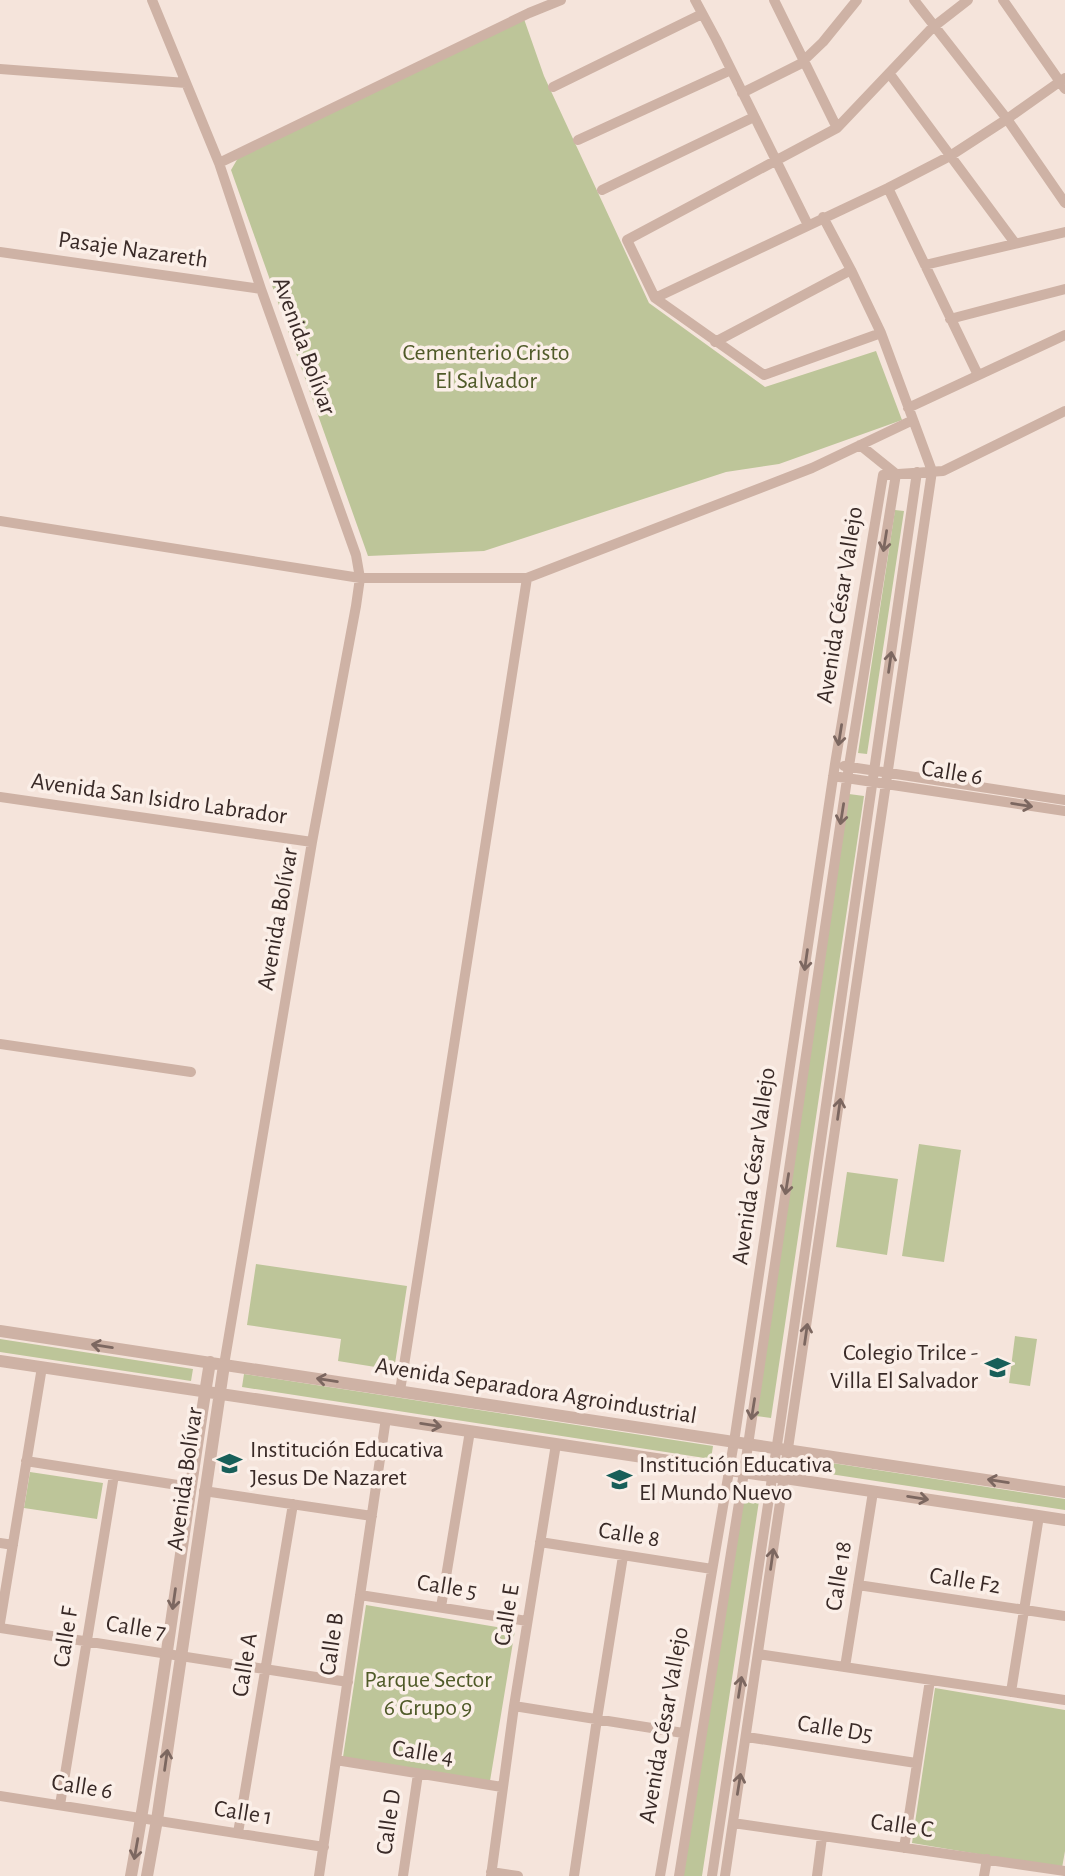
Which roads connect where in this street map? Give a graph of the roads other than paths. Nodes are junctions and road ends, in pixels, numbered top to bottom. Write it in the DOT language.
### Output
graph roads {
  1 [pos="152,0"];
  2 [pos="561,0"];
  3 [pos="695,0"];
  4 [pos="774,0"];
  5 [pos="857,0"];
  6 [pos="914,0"];
  7 [pos="968,0"];
  8 [pos="1003,0"];
  9 [pos="847,5"];
  10 [pos="702,14"];
  11 [pos="935,26"];
  12 [pos="804,60"];
  13 [pos="0,69"];
  14 [pos="731,70"];
  15 [pos="889,73"];
  16 [pos="186,83"];
  17 [pos="1063,83"];
  18 [pos="553,87"];
  19 [pos="742,93"];
  20 [pos="754,117"];
  21 [pos="1007,119"];
  22 [pos="837,128"];
  23 [pos="578,140"];
  24 [pos="950,156"];
  25 [pos="775,161"];
  26 [pos="219,163"];
  27 [pos="888,188"];
  28 [pos="602,190"];
  29 [pos="1065,203"];
  30 [pos="823,217"];
  31 [pos="808,225"];
  32 [pos="1065,232"];
  33 [pos="1014,243"];
  34 [pos="0,252"];
  35 [pos="925,265"];
  36 [pos="851,270"];
  37 [pos="261,289"];
  38 [pos="1065,289"];
  39 [pos="655,298"];
  40 [pos="950,318"];
  41 [pos="881,333"];
  42 [pos="1065,335"];
  43 [pos="715,342"];
  44 [pos="978,375"];
  45 [pos="908,408"];
  46 [pos="1065,411"];
  47 [pos="913,420"];
  48 [pos="860,445"];
  49 [pos="932,471"];
  50 [pos="917,472"];
  51 [pos="896,474"];
  52 [pos="0,521"];
  53 [pos="360,578"];
  54 [pos="527,578"];
  55 [pos="835,764"];
  56 [pos="849,766"];
  57 [pos="874,770"];
  58 [pos="887,772"];
  59 [pos="833,776"];
  60 [pos="848,778"];
  61 [pos="921,778"];
  62 [pos="872,782"];
  63 [pos="886,784"];
  64 [pos="962,784"];
  65 [pos="920,789"];
  66 [pos="961,795"];
  67 [pos="0,797"];
  68 [pos="1047,797"];
  69 [pos="1065,800"];
  70 [pos="1045,808"];
  71 [pos="1065,811"];
  72 [pos="312,842"];
  73 [pos="0,1044"];
  74 [pos="191,1072"];
  75 [pos="0,1331"];
  76 [pos="0,1361"];
  77 [pos="217,1364"];
  78 [pos="42,1367"];
  79 [pos="205,1391"];
  80 [pos="400,1391"];
  81 [pos="219,1394"];
  82 [pos="386,1419"];
  83 [pos="470,1431"];
  84 [pos="734,1442"];
  85 [pos="748,1443"];
  86 [pos="556,1444"];
  87 [pos="782,1449"];
  88 [pos="26,1461"];
  89 [pos="729,1470"];
  90 [pos="744,1472"];
  91 [pos="114,1475"];
  92 [pos="778,1477"];
  93 [pos="190,1487"];
  94 [pos="204,1491"];
  95 [pos="873,1492"];
  96 [pos="1065,1492"];
  97 [pos="293,1504"];
  98 [pos="372,1516"];
  99 [pos="1039,1516"];
  100 [pos="1065,1520"];
  101 [pos="540,1542"];
  102 [pos="0,1543"];
  103 [pos="13,1545"];
  104 [pos="623,1556"];
  105 [pos="712,1569"];
  106 [pos="858,1586"];
  107 [pos="360,1595"];
  108 [pos="441,1607"];
  109 [pos="1024,1611"];
  110 [pos="1065,1616"];
  111 [pos="527,1621"];
  112 [pos="0,1625"];
  113 [pos="87,1641"];
  114 [pos="166,1654"];
  115 [pos="758,1654"];
  116 [pos="181,1657"];
  117 [pos="845,1667"];
  118 [pos="265,1669"];
  119 [pos="930,1680"];
  120 [pos="348,1682"];
  121 [pos="1011,1692"];
  122 [pos="1065,1700"];
  123 [pos="514,1706"];
  124 [pos="597,1719"];
  125 [pos="683,1733"];
  126 [pos="747,1737"];
  127 [pos="336,1760"];
  128 [pos="916,1763"];
  129 [pos="418,1773"];
  130 [pos="502,1787"];
  131 [pos="0,1796"];
  132 [pos="60,1805"];
  133 [pos="141,1818"];
  134 [pos="157,1820"];
  135 [pos="733,1823"];
  136 [pos="238,1833"];
  137 [pos="822,1837"];
  138 [pos="324,1847"];
  139 [pos="904,1848"];
  140 [pos="987,1859"];
  141 [pos="1065,1871"];
  142 [pos="491,1874"];
  143 [pos="131,1876"];
  144 [pos="147,1876"];
  145 [pos="319,1876"];
  146 [pos="403,1876"];
  147 [pos="518,1876"];
  148 [pos="574,1876"];
  149 [pos="660,1876"];
  150 [pos="679,1876"];
  151 [pos="712,1876"];
  152 [pos="725,1876"];
  153 [pos="817,1876"];
  154 [pos="984,1876"];
  1 -- 16 [label="street, Avenida Bolívar"];
  2 -- 26 [label="street"];
  3 -- 10 [label="street"];
  4 -- 12 [label="street"];
  5 -- 9 [label="street"];
  6 -- 11 [label="street"];
  7 -- 11 [label="street"];
  8 -- 17 [label="street"];
  9 -- 12 [label="street"];
  10 -- 14 [label="street"];
  10 -- 18 [label="street"];
  11 -- 15 [label="street"];
  11 -- 21 [label="street"];
  12 -- 19 [label="street"];
  12 -- 22 [label="street"];
  13 -- 16 [label="street"];
  14 -- 19 [label="street"];
  14 -- 23 [label="street"];
  15 -- 22 [label="street"];
  15 -- 24 [label="street"];
  16 -- 26 [label="street, Avenida Bolívar"];
  17 -- 21 [label="street"];
  19 -- 20 [label="street"];
  20 -- 25 [label="street"];
  20 -- 28 [label="street"];
  21 -- 24 [label="street"];
  21 -- 29 [label="street"];
  22 -- 25 [label="street"];
  24 -- 27 [label="street"];
  24 -- 33 [label="street"];
  25 -- 31 [label="street"];
  25 -- 39 [label="street"];
  26 -- 37 [label="street, Avenida Bolívar"];
  27 -- 30 [label="street"];
  27 -- 35 [label="street"];
  30 -- 31 [label="street"];
  30 -- 36 [label="street"];
  31 -- 39 [label="street"];
  32 -- 33 [label="street"];
  33 -- 35 [label="street"];
  34 -- 37 [label="street, Pasaje Nazareth"];
  35 -- 40 [label="street"];
  36 -- 41 [label="street"];
  36 -- 43 [label="street"];
  37 -- 53 [label="street, Avenida Bolívar"];
  38 -- 40 [label="street"];
  39 -- 43 [label="street"];
  40 -- 44 [label="street"];
  41 -- 43 [label="street"];
  41 -- 45 [label="street"];
  42 -- 44 [label="street"];
  44 -- 45 [label="street"];
  45 -- 47 [label="street"];
  46 -- 49 [label="street, Avenida César Vallejo"];
  47 -- 48 [label="street"];
  47 -- 49 [label="street"];
  48 -- 51 [label="street"];
  48 -- 54 [label="street"];
  49 -- 50 [label="street, Avenida César Vallejo"];
  49 -- 58 [label="street"];
  50 -- 51 [label="street, Avenida César Vallejo"];
  57 -- 50 [label="street, one-way"];
  51 -- 55 [label="street, Avenida César Vallejo, one-way"];
  51 -- 56 [label="street, Avenida César Vallejo, one-way"];
  52 -- 53 [label="street"];
  53 -- 54 [label="street"];
  53 -- 72 [label="street, Avenida Bolívar"];
  54 -- 80 [label="street"];
  55 -- 56 [label="street, Calle 6"];
  55 -- 59 [label="street, Avenida César Vallejo"];
  56 -- 57 [label="street, Calle 6"];
  56 -- 60 [label="street, Avenida César Vallejo"];
  57 -- 58 [label="street, Calle 6"];
  57 -- 62 [label="street"];
  58 -- 61 [label="street, Calle 6"];
  58 -- 63 [label="street"];
  59 -- 60 [label="street, Calle 6"];
  59 -- 84 [label="street, Avenida César Vallejo, one-way"];
  60 -- 62 [label="street, Calle 6"];
  60 -- 85 [label="street, Avenida César Vallejo, one-way"];
  61 -- 64 [label="street, Calle 6"];
  61 -- 65 [label="street"];
  62 -- 63 [label="street, Calle 6"];
  62 -- 87 [label="street"];
  63 -- 65 [label="street, Calle 6"];
  87 -- 63 [label="street, one-way"];
  64 -- 66 [label="street"];
  64 -- 68 [label="street, Calle 6"];
  65 -- 66 [label="street, Calle 6"];
  66 -- 70 [label="street, Calle 6, one-way"];
  67 -- 72 [label="street, Avenida San Isidro Labrador"];
  68 -- 69 [label="street, Calle 6"];
  68 -- 70 [label="street"];
  70 -- 71 [label="street, Calle 6"];
  72 -- 77 [label="street, Avenida Bolívar"];
  73 -- 74 [label="street"];
  77 -- 75 [label="street, Avenida Separadora Agroindustrial, one-way"];
  76 -- 78 [label="street, Avenida Separadora Agroindustrial"];
  77 -- 79 [label="street, Avenida Bolívar"];
  80 -- 77 [label="street, Avenida Separadora Agroindustrial, one-way"];
  77 -- 81 [label="street, Avenida Bolívar"];
  78 -- 79 [label="street, Avenida Separadora Agroindustrial"];
  78 -- 88 [label="street"];
  79 -- 81 [label="street, Avenida Separadora Agroindustrial"];
  79 -- 93 [label="street, Avenida Bolívar"];
  80 -- 84 [label="street, Avenida Separadora Agroindustrial"];
  81 -- 82 [label="street, Avenida Separadora Agroindustrial"];
  81 -- 94 [label="street, Avenida Bolívar"];
  82 -- 83 [label="street, Avenida Separadora Agroindustrial, one-way"];
  82 -- 98 [label="street, Calle B"];
  83 -- 86 [label="street, Avenida Separadora Agroindustrial"];
  83 -- 108 [label="street"];
  84 -- 85 [label="street, Avenida Separadora Agroindustrial"];
  84 -- 89 [label="street, Avenida César Vallejo"];
  85 -- 87 [label="street, Avenida Separadora Agroindustrial"];
  85 -- 90 [label="street, Avenida César Vallejo"];
  86 -- 89 [label="street, Avenida Separadora Agroindustrial"];
  86 -- 101 [label="street, Calle E"];
  87 -- 92 [label="street"];
  96 -- 87 [label="street, Avenida Separadora Agroindustrial, one-way"];
  88 -- 91 [label="street"];
  88 -- 103 [label="street"];
  89 -- 90 [label="street, Avenida Separadora Agroindustrial"];
  89 -- 105 [label="street, Avenida César Vallejo"];
  90 -- 92 [label="street, Avenida Separadora Agroindustrial"];
  90 -- 150 [label="street, Avenida César Vallejo"];
  91 -- 93 [label="street"];
  91 -- 113 [label="street, Calle F"];
  92 -- 95 [label="street, Avenida Separadora Agroindustrial"];
  115 -- 92 [label="street, one-way"];
  151 -- 92 [label="street, one-way"];
  93 -- 114 [label="street, Avenida Bolívar, one-way"];
  94 -- 97 [label="street"];
  94 -- 116 [label="street, Avenida Bolívar"];
  95 -- 99 [label="street, Avenida Separadora Agroindustrial, one-way"];
  95 -- 106 [label="street, Calle 18"];
  97 -- 98 [label="street"];
  97 -- 118 [label="street, Calle A"];
  98 -- 107 [label="street, Calle B"];
  99 -- 100 [label="street, Avenida Separadora Agroindustrial"];
  99 -- 109 [label="street"];
  101 -- 104 [label="street, Calle 8"];
  101 -- 111 [label="street, Calle E"];
  102 -- 103 [label="street"];
  103 -- 112 [label="street"];
  104 -- 105 [label="street, Calle 8"];
  104 -- 124 [label="street"];
  105 -- 125 [label="street, Avenida César Vallejo"];
  106 -- 109 [label="street, Calle F2"];
  106 -- 117 [label="street, Calle 18"];
  107 -- 108 [label="street, Calle 5"];
  107 -- 120 [label="street, Calle B"];
  108 -- 111 [label="street, Calle 5"];
  109 -- 110 [label="street, Calle F2"];
  109 -- 121 [label="street"];
  111 -- 123 [label="street, Calle E"];
  112 -- 113 [label="street, Calle 7"];
  113 -- 114 [label="street, Calle 7"];
  113 -- 132 [label="street, Calle F"];
  114 -- 116 [label="street, Calle 7"];
  114 -- 133 [label="street, Avenida Bolívar"];
  115 -- 117 [label="street"];
  115 -- 126 [label="street"];
  116 -- 118 [label="street, Calle 7"];
  134 -- 116 [label="street, Avenida Bolívar, one-way"];
  117 -- 119 [label="street"];
  118 -- 120 [label="street, Calle 7"];
  118 -- 136 [label="street, Calle A"];
  119 -- 121 [label="street"];
  119 -- 128 [label="street"];
  120 -- 127 [label="street, Calle B"];
  121 -- 122 [label="street"];
  123 -- 124 [label="street"];
  123 -- 130 [label="street, Calle E"];
  124 -- 125 [label="street"];
  124 -- 148 [label="street"];
  125 -- 149 [label="street, Avenida César Vallejo"];
  126 -- 128 [label="street, Calle D5"];
  135 -- 126 [label="street, one-way"];
  127 -- 129 [label="street, Calle 4"];
  127 -- 138 [label="street, Calle B"];
  128 -- 139 [label="street"];
  129 -- 130 [label="street, Calle 4"];
  129 -- 146 [label="street, Calle D"];
  130 -- 142 [label="street, Calle E"];
  131 -- 132 [label="street, Calle 6"];
  132 -- 133 [label="street, Calle 6"];
  133 -- 134 [label="street, Calle 6"];
  133 -- 143 [label="street, Avenida Bolívar, one-way"];
  134 -- 136 [label="street, Calle 1"];
  134 -- 144 [label="street, Avenida Bolívar"];
  135 -- 137 [label="street, Calle C"];
  135 -- 152 [label="street"];
  136 -- 138 [label="street, Calle 1"];
  137 -- 139 [label="street, Calle C"];
  137 -- 153 [label="street"];
  138 -- 145 [label="street, Calle B"];
  139 -- 140 [label="street, Calle C"];
  140 -- 141 [label="street, Calle C"];
  140 -- 154 [label="street"];
  142 -- 147 [label="street"];
}
